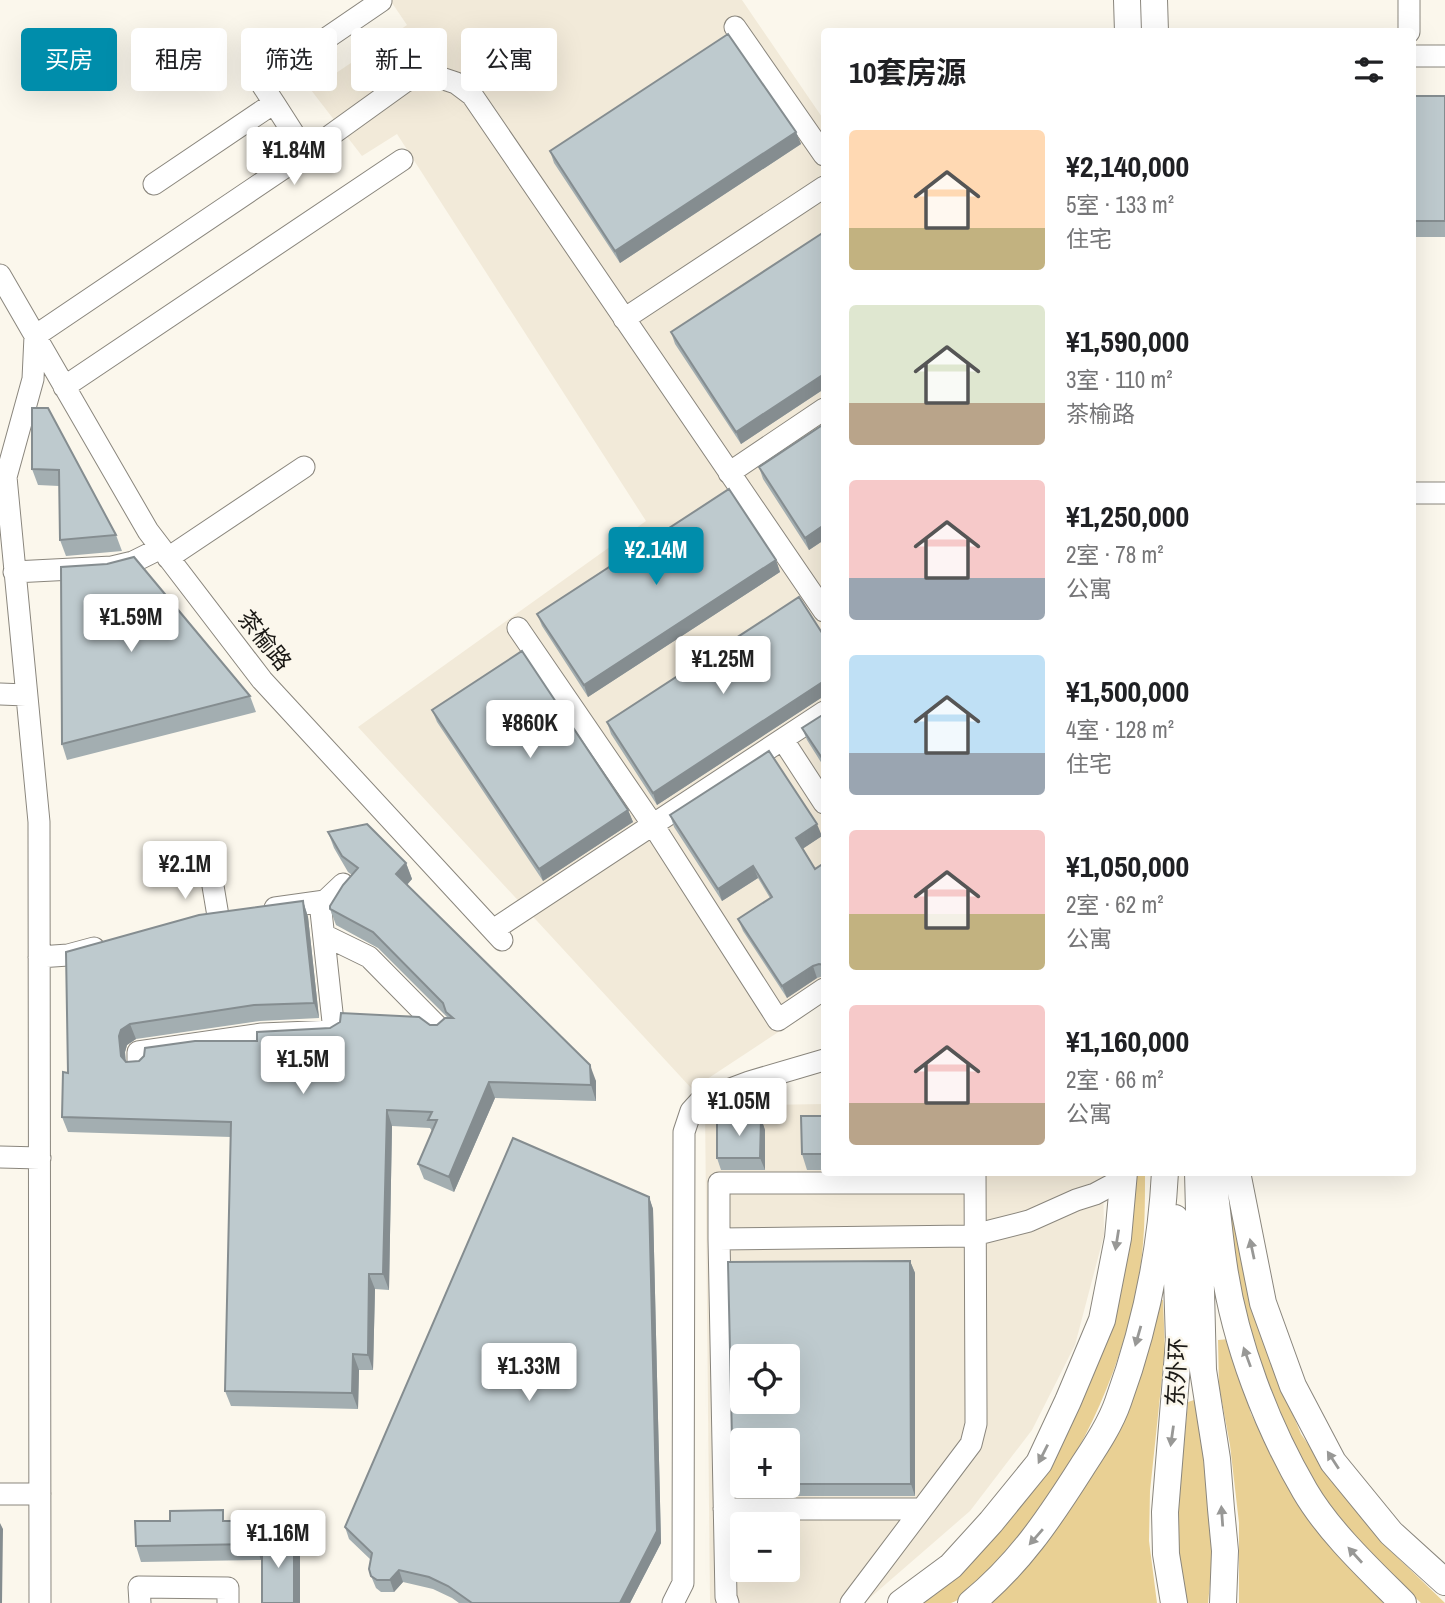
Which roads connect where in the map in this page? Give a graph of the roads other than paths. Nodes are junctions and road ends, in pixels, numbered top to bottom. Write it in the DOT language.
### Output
graph roads {
  1 [pos="1127,0"];
  2 [pos="1154,0"];
  3 [pos="1409,0"];
  4 [pos="381,1"];
  5 [pos="736,27"];
  6 [pos="1128,28"];
  7 [pos="1155,28"];
  8 [pos="1409,28"];
  9 [pos="1416,56"];
  10 [pos="1445,56"];
  11 [pos="274,103"];
  12 [pos="821,151"];
  13 [pos="306,153"];
  14 [pos="402,160"];
  15 [pos="154,184"];
  16 [pos="821,189"];
  17 [pos="0,275"];
  18 [pos="624,319"];
  19 [pos="35,336"];
  20 [pos="64,387"];
  21 [pos="821,411"];
  22 [pos="304,467"];
  23 [pos="729,472"];
  24 [pos="1416,493"];
  25 [pos="1445,493"];
  26 [pos="5,530"];
  27 [pos="164,553"];
  28 [pos="10,581"];
  29 [pos="821,607"];
  30 [pos="518,628"];
  31 [pos="10,640"];
  32 [pos="0,695"];
  33 [pos="26,695"];
  34 [pos="821,714"];
  35 [pos="783,740"];
  36 [pos="821,798"];
  37 [pos="653,825"];
  38 [pos="209,862"];
  39 [pos="342,884"];
  40 [pos="320,902"];
  41 [pos="324,935"];
  42 [pos="119,941"];
  43 [pos="39,957"];
  44 [pos="821,991"];
  45 [pos="439,1028"];
  46 [pos="821,1061"];
  47 [pos="138,1066"];
  48 [pos="0,1157"];
  49 [pos="40,1158"];
  50 [pos="1124,1176"];
  51 [pos="1165,1176"];
  52 [pos="1174,1176"];
  53 [pos="1198,1176"];
  54 [pos="1212,1176"];
  55 [pos="1238,1176"];
  56 [pos="975,1178"];
  57 [pos="975,1235"];
  58 [pos="719,1239"];
  59 [pos="0,1494"];
  60 [pos="40,1494"];
  61 [pos="724,1509"];
  62 [pos="921,1509"];
  63 [pos="1445,1582"];
  64 [pos="1224,1594"];
  65 [pos="40,1603"];
  66 [pos="140,1603"];
  67 [pos="228,1603"];
  68 [pos="673,1603"];
  69 [pos="728,1603"];
  70 [pos="851,1603"];
  71 [pos="901,1603"];
  72 [pos="971,1603"];
  73 [pos="1174,1603"];
  74 [pos="1403,1603"];
  1 -- 6 [label="main road"];
  2 -- 7 [label="main road"];
  3 -- 8 [label="street"];
  4 -- 11 [label="street"];
  5 -- 12 [label="street"];
  9 -- 10 [label="street"];
  11 -- 13 [label="street"];
  11 -- 15 [label="street"];
  13 -- 18 [label="street"];
  13 -- 19 [label="street"];
  14 -- 20 [label="street"];
  16 -- 18 [label="street"];
  17 -- 19 [label="street, 茶榆路"];
  18 -- 23 [label="street"];
  19 -- 20 [label="street, 茶榆路"];
  19 -- 26 [label="street"];
  20 -- 27 [label="street, 茶榆路"];
  21 -- 23 [label="street"];
  22 -- 27 [label="street"];
  23 -- 29 [label="street"];
  24 -- 25 [label="street"];
  26 -- 28 [label="street"];
  27 -- 28 [label="street"];
  27 -- 37 [label="street, 茶榆路"];
  28 -- 31 [label="street"];
  30 -- 37 [label="street"];
  31 -- 33 [label="street"];
  32 -- 33 [label="street"];
  33 -- 43 [label="street"];
  34 -- 35 [label="street"];
  35 -- 36 [label="street"];
  35 -- 37 [label="street"];
  37 -- 44 [label="street"];
  38 -- 40 [label="street"];
  39 -- 40 [label="street"];
  40 -- 41 [label="street"];
  41 -- 45 [label="street"];
  41 -- 47 [label="street"];
  42 -- 43 [label="street"];
  43 -- 49 [label="street"];
  46 -- 68 [label="street"];
  48 -- 49 [label="street"];
  49 -- 60 [label="street"];
  50 -- 57 [label="street"];
  50 -- 71 [label="main road, one-way"];
  51 -- 72 [label="main road, one-way"];
  52 -- 73 [label="main road, 东外环, one-way"];
  64 -- 53 [label="main road, one-way"];
  74 -- 54 [label="main road, one-way"];
  63 -- 55 [label="main road, one-way"];
  56 -- 57 [label="street"];
  56 -- 58 [label="street"];
  57 -- 58 [label="street"];
  57 -- 62 [label="street"];
  58 -- 61 [label="street"];
  59 -- 60 [label="street"];
  60 -- 65 [label="street"];
  61 -- 62 [label="street"];
  61 -- 69 [label="street"];
  62 -- 70 [label="street"];
  66 -- 67 [label="street"];
}
